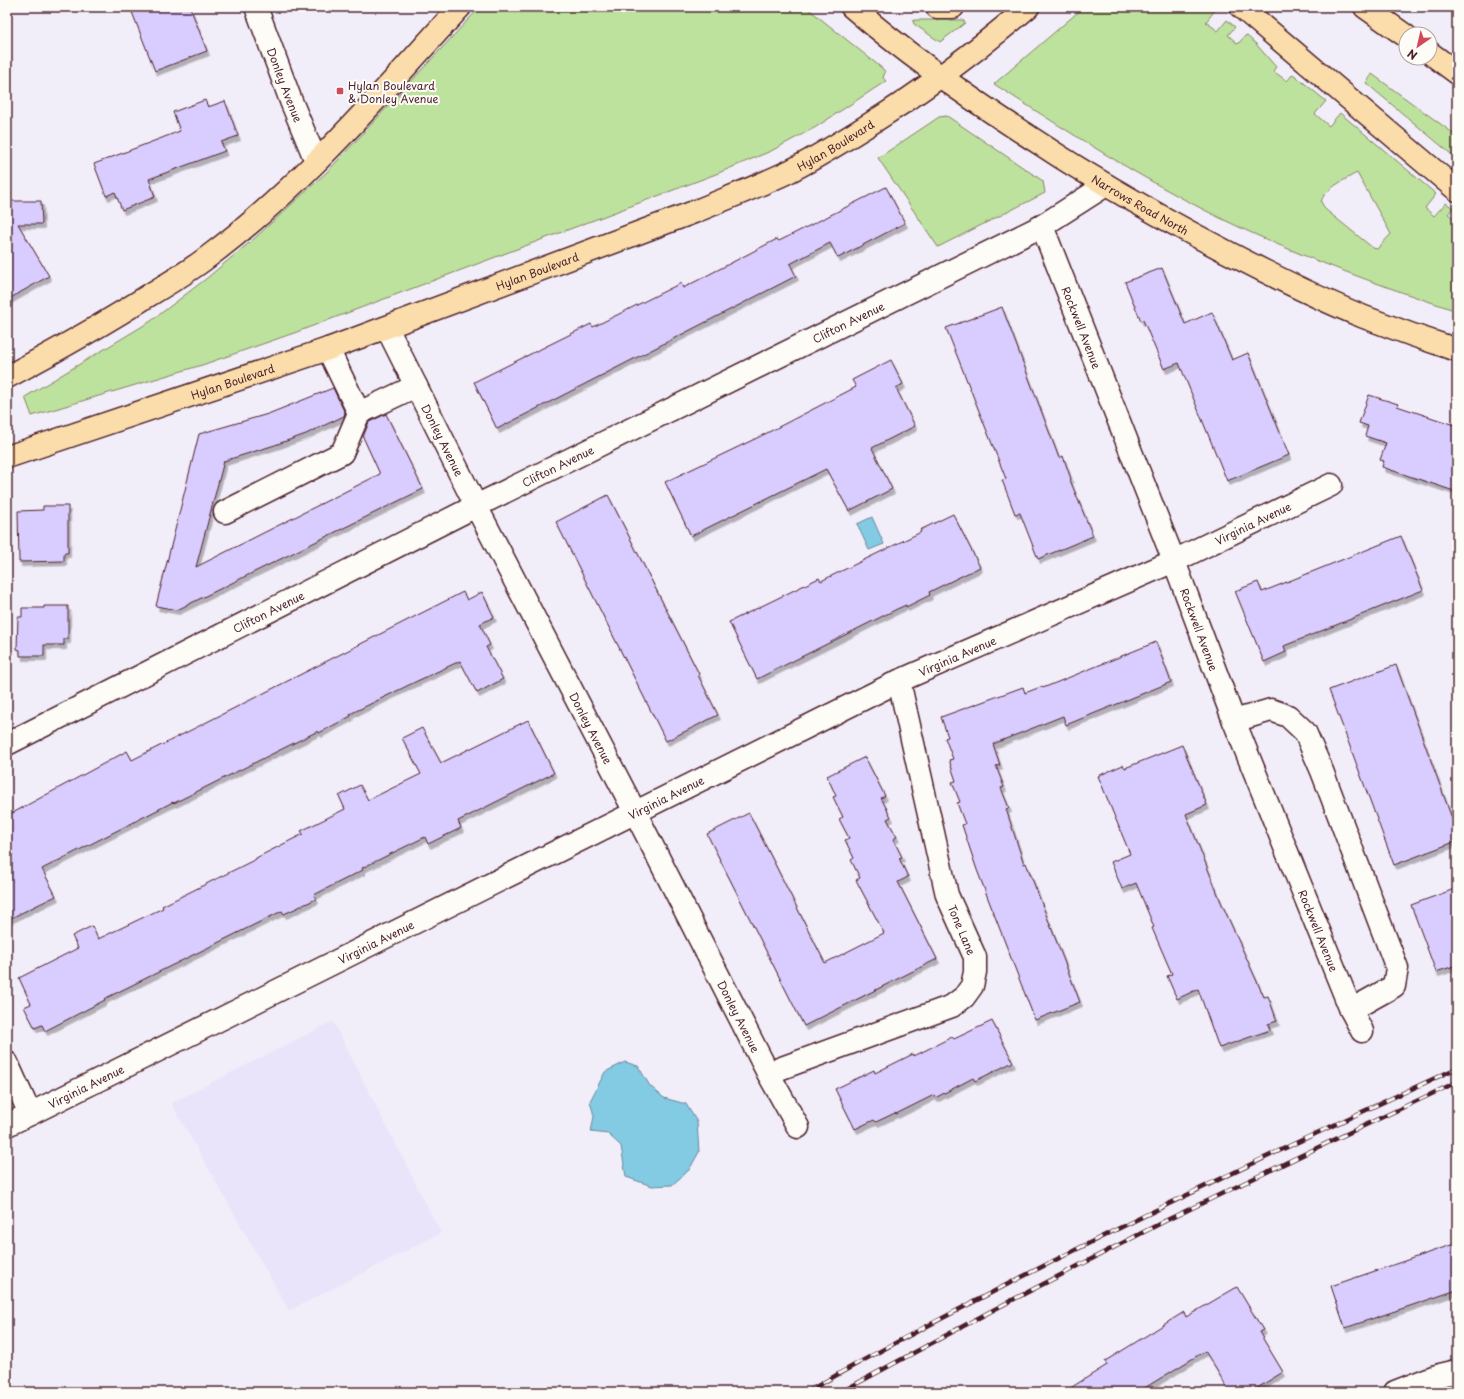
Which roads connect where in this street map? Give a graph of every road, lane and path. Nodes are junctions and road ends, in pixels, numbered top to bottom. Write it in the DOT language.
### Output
graph roads {
  1 [pos="256,7"];
  2 [pos="460,7"];
  3 [pos="852,7"];
  4 [pos="936,7"];
  5 [pos="953,7"];
  6 [pos="1028,7"];
  7 [pos="1241,7"];
  8 [pos="1366,7"];
  9 [pos="1398,30"];
  10 [pos="1438,59"];
  11 [pos="1457,73"];
  12 [pos="941,77"];
  13 [pos="316,161"];
  14 [pos="1106,185"];
  15 [pos="1457,190"];
  16 [pos="1042,226"];
  17 [pos="387,328"];
  18 [pos="328,349"];
  19 [pos="1457,350"];
  20 [pos="7,377"];
  21 [pos="416,386"];
  22 [pos="359,413"];
  23 [pos="7,458"];
  24 [pos="1331,485"];
  25 [pos="476,506"];
  26 [pos="225,512"];
  27 [pos="1174,561"];
  28 [pos="899,681"];
  29 [pos="1234,721"];
  30 [pos="7,744"];
  31 [pos="635,812"];
  32 [pos="1351,1010"];
  33 [pos="1362,1031"];
  34 [pos="7,1063"];
  35 [pos="768,1073"];
  36 [pos="30,1114"];
  37 [pos="7,1125"];
  38 [pos="798,1127"];
  39 [pos="1457,1370"];
  40 [pos="1395,1392"];
  1 -- 13 [label="street, Donley Avenue"];
  2 -- 13 [label="main road"];
  3 -- 12 [label="main road, Narrows Road North"];
  4 -- 5 [label="main road"];
  6 -- 12 [label="main road, Hylan Boulevard"];
  7 -- 15 [label="main road"];
  8 -- 9 [label="main road"];
  10 -- 11 [label="main road"];
  12 -- 14 [label="main road, Narrows Road North"];
  12 -- 17 [label="main road, Hylan Boulevard"];
  13 -- 20 [label="main road"];
  14 -- 16 [label="street, Clifton Avenue"];
  14 -- 19 [label="main road, Narrows Road North"];
  16 -- 25 [label="street, Clifton Avenue"];
  16 -- 27 [label="street, Rockwell Avenue"];
  17 -- 18 [label="main road, Hylan Boulevard"];
  17 -- 21 [label="street, Donley Avenue"];
  18 -- 22 [label="street"];
  18 -- 23 [label="main road, Hylan Boulevard"];
  21 -- 22 [label="street"];
  21 -- 25 [label="street, Donley Avenue"];
  22 -- 26 [label="street"];
  24 -- 27 [label="street, Virginia Avenue"];
  25 -- 30 [label="street, Clifton Avenue"];
  25 -- 31 [label="street, Donley Avenue"];
  27 -- 28 [label="street, Virginia Avenue"];
  27 -- 29 [label="street, Rockwell Avenue"];
  28 -- 31 [label="street, Virginia Avenue"];
  28 -- 35 [label="street, Tone Lane"];
  29 -- 32 [label="street, Rockwell Avenue"];
  29 -- 32 [label="street"];
  31 -- 35 [label="street, Donley Avenue"];
  31 -- 36 [label="street, Virginia Avenue"];
  32 -- 33 [label="street, Rockwell Avenue"];
  34 -- 36 [label="street"];
  35 -- 38 [label="street, Donley Avenue"];
  36 -- 37 [label="street, Virginia Avenue"];
  39 -- 40 [label="street"];
}
